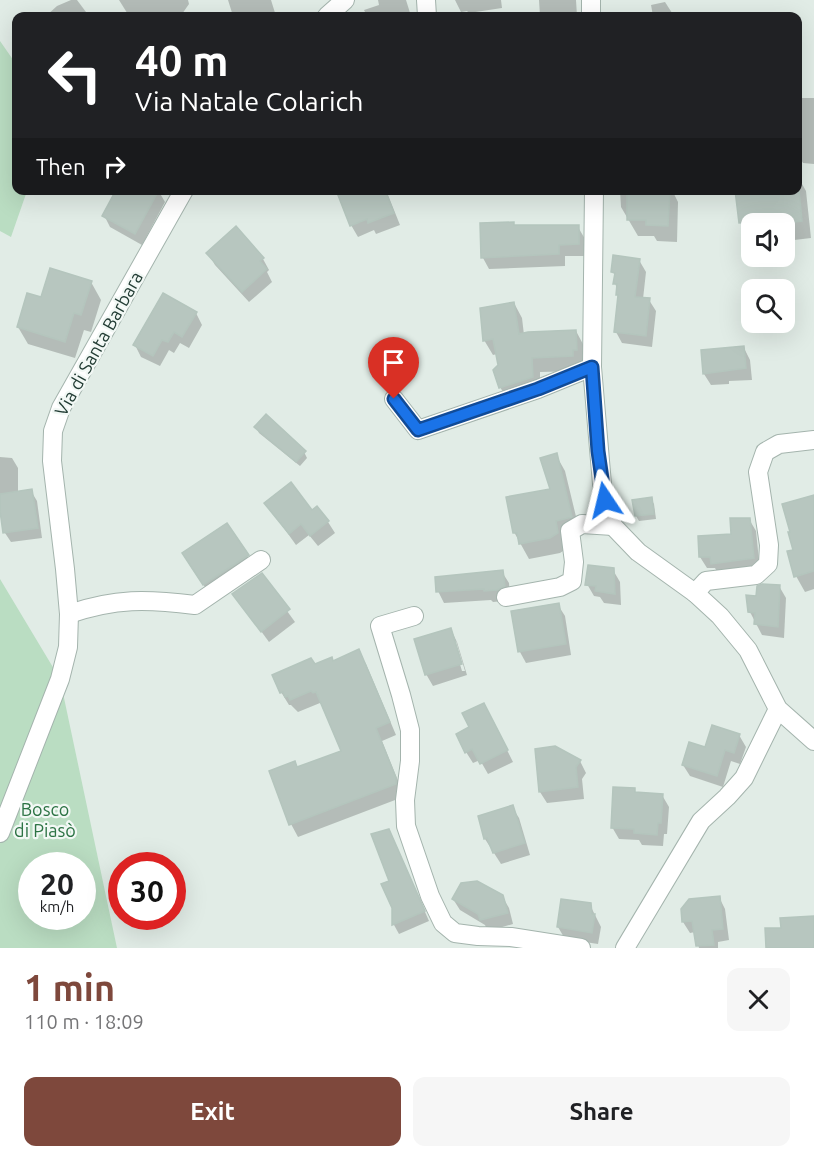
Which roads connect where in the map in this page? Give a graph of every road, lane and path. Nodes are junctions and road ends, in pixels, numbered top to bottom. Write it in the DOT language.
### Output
graph roads {
  1 [pos="345,0"];
  2 [pos="332,12"];
  3 [pos="181,195"];
  4 [pos="594,195"];
  5 [pos="592,367"];
  6 [pos="394,399"];
  7 [pos="814,440"];
  8 [pos="613,526"];
  9 [pos="261,560"];
  10 [pos="695,593"];
  11 [pos="506,597"];
  12 [pos="69,614"];
  13 [pos="414,616"];
  14 [pos="778,709"];
  15 [pos="814,741"];
  16 [pos="0,833"];
  17 [pos="581,948"];
  18 [pos="623,948"];
  1 -- 2 [label="street"];
  3 -- 12 [label="street, Via di Santa Barbara"];
  4 -- 5 [label="street"];
  5 -- 6 [label="street"];
  5 -- 8 [label="street"];
  7 -- 10 [label="street"];
  8 -- 10 [label="street"];
  8 -- 11 [label="street"];
  9 -- 12 [label="street"];
  10 -- 14 [label="street"];
  12 -- 16 [label="street, Via di Santa Barbara"];
  13 -- 17 [label="street"];
  14 -- 15 [label="street"];
  14 -- 18 [label="street"];
}
